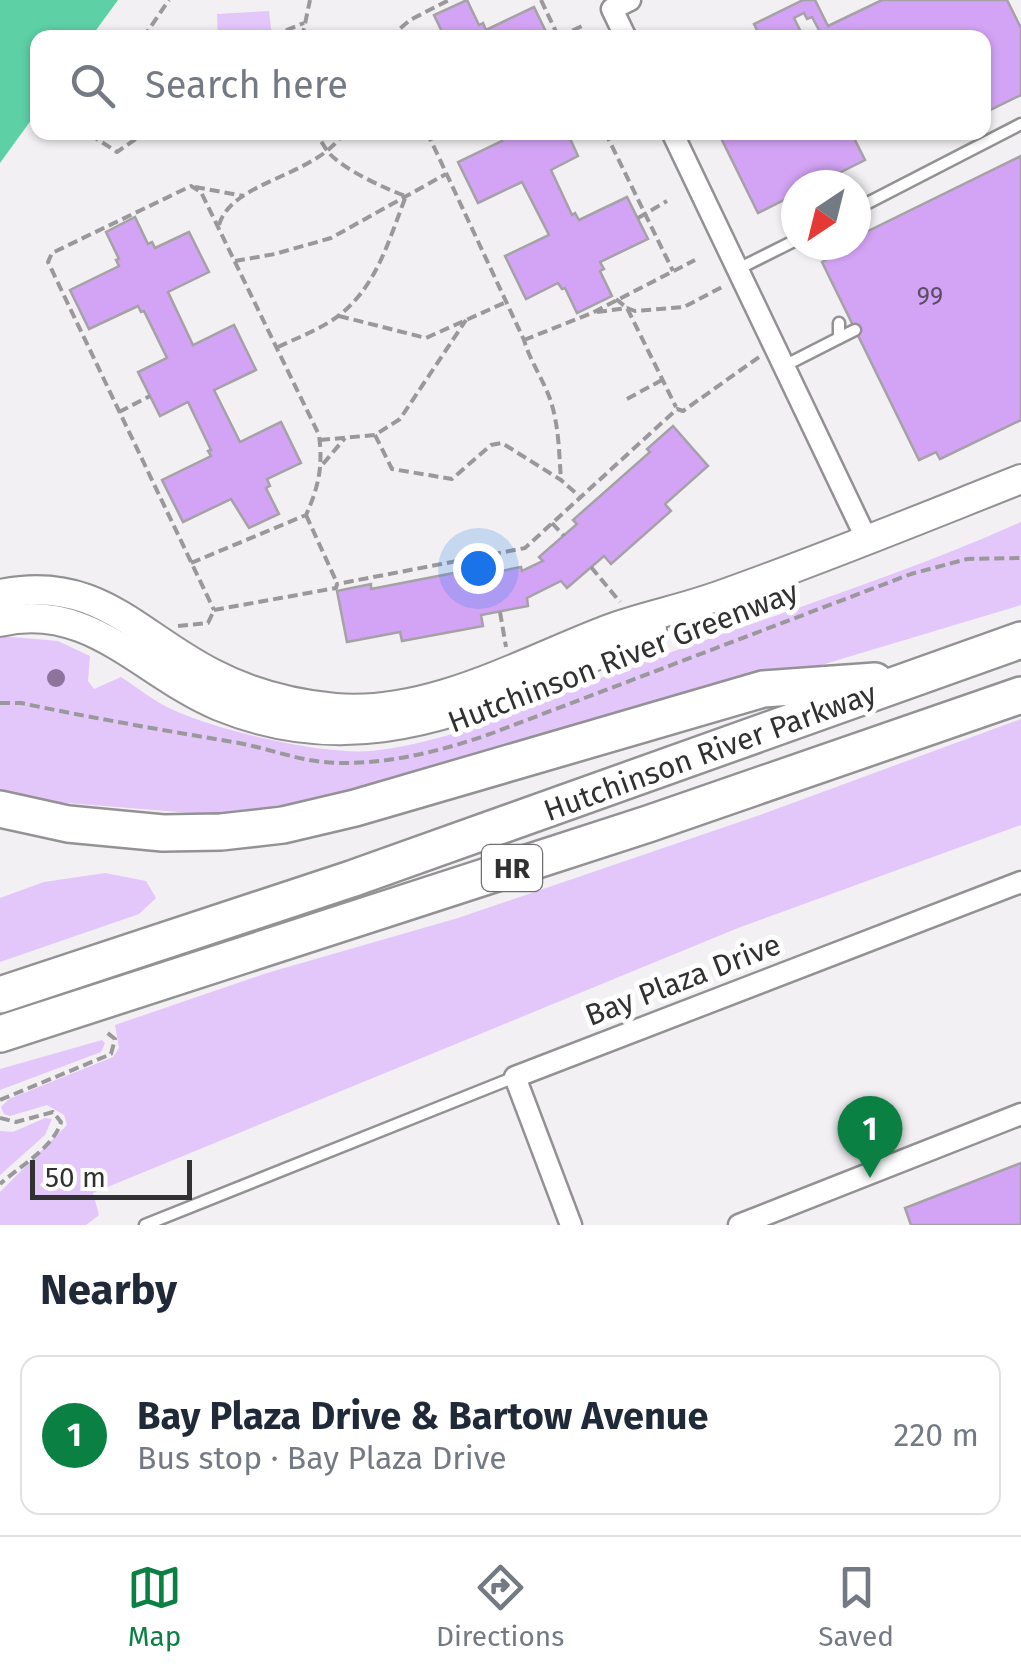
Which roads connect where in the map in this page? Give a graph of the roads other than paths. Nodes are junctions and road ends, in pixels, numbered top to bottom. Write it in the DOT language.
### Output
graph roads {
  1 [pos="621,4"];
  2 [pos="625,30"];
  3 [pos="1021,124"];
  4 [pos="991,139"];
  5 [pos="676,140"];
  6 [pos="990,140"];
  7 [pos="871,201"];
  8 [pos="781,249"];
  9 [pos="739,273"];
  10 [pos="839,323"];
  11 [pos="855,330"];
  12 [pos="838,338"];
  13 [pos="784,366"];
  14 [pos="1021,479"];
  15 [pos="867,540"];
  16 [pos="0,594"];
  17 [pos="716,597"];
  18 [pos="0,622"];
  19 [pos="1021,640"];
  20 [pos="916,678"];
  21 [pos="1021,695"];
  22 [pos="0,809"];
  23 [pos="1021,882"];
  24 [pos="0,995"];
  25 [pos="0,1034"];
  26 [pos="515,1077"];
  27 [pos="1021,1114"];
  28 [pos="145,1225"];
  29 [pos="571,1225"];
  30 [pos="739,1225"];
  1 -- 2 [label="street"];
  3 -- 4 [label="lane"];
  5 -- 9 [label="street"];
  6 -- 7 [label="lane"];
  8 -- 9 [label="lane"];
  9 -- 13 [label="street"];
  10 -- 12 [label="lane"];
  11 -- 12 [label="lane"];
  12 -- 13 [label="lane"];
  13 -- 15 [label="street"];
  14 -- 15 [label="street"];
  15 -- 17 [label="street"];
  16 -- 17 [label="street"];
  17 -- 18 [label="street"];
  19 -- 20 [label="highway, Hutchinson River Parkway / HR"];
  20 -- 22 [label="highway"];
  20 -- 24 [label="highway, Hutchinson River Parkway / HR"];
  21 -- 25 [label="highway, Hutchinson River Parkway / HR"];
  23 -- 26 [label="street, Bay Plaza Drive"];
  26 -- 28 [label="lane"];
  26 -- 29 [label="street"];
  27 -- 30 [label="street"];
}
